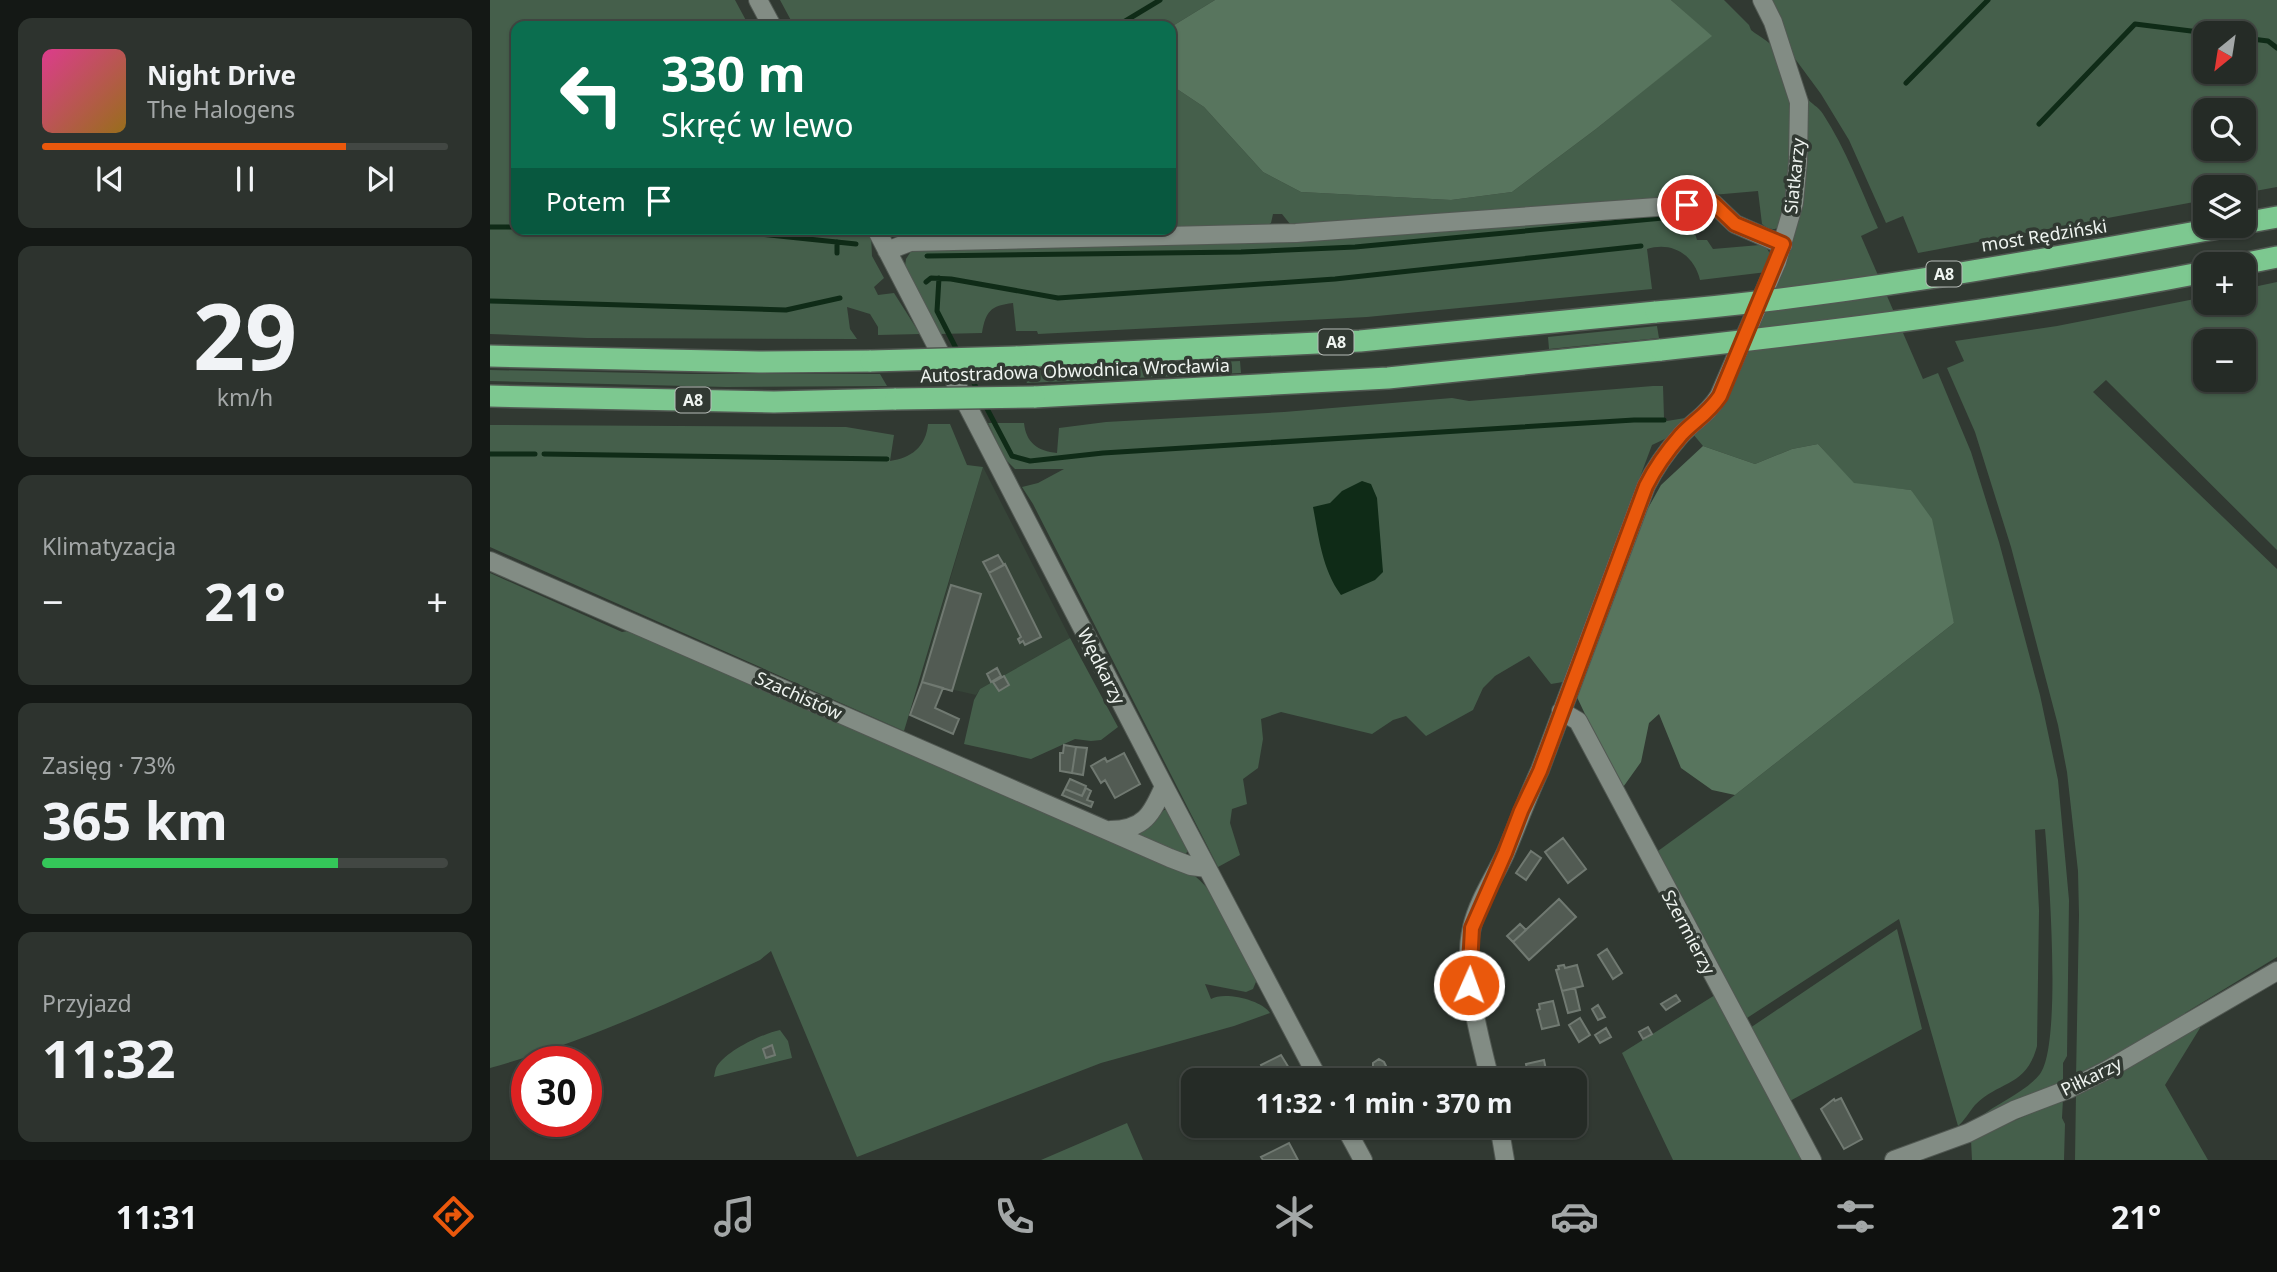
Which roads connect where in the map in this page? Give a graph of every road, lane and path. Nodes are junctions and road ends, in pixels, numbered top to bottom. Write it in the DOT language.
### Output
graph roads {
  1 [pos="758,0"];
  2 [pos="1762,0"];
  3 [pos="769,21"];
  4 [pos="2277,217"];
  5 [pos="2256,221"];
  6 [pos="2193,233"];
  7 [pos="879,235"];
  8 [pos="1783,244"];
  9 [pos="887,251"];
  10 [pos="2277,257"];
  11 [pos="2256,261"];
  12 [pos="2193,274"];
  13 [pos="1656,312"];
  14 [pos="490,356"];
  15 [pos="490,396"];
  16 [pos="490,561"];
  17 [pos="1561,711"];
  18 [pos="1164,786"];
  19 [pos="1107,830"];
  20 [pos="1207,868"];
  21 [pos="2277,971"];
  22 [pos="1313,1068"];
  23 [pos="1487,1068"];
  24 [pos="1351,1138"];
  25 [pos="1501,1138"];
  26 [pos="1363,1160"];
  27 [pos="1505,1160"];
  28 [pos="1812,1160"];
  29 [pos="1894,1160"];
  1 -- 3 [label="street"];
  2 -- 8 [label="street, Siatkarzy"];
  4 -- 5 [label="highway"];
  6 -- 13 [label="highway, most Rędziński / A8, bridge"];
  7 -- 9 [label="street, Wędkarzy"];
  8 -- 9 [label="street"];
  8 -- 17 [label="street, Siatkarzy"];
  9 -- 18 [label="street, Wędkarzy"];
  10 -- 11 [label="highway"];
  12 -- 15 [label="highway, Autostradowa Obwodnica Wrocławia / A8, bridge"];
  13 -- 14 [label="highway, Autostradowa Obwodnica Wrocławia / A8, bridge"];
  16 -- 19 [label="street, Szachistów"];
  17 -- 23 [label="street, Siatkarzy"];
  17 -- 28 [label="street, Szermierzy"];
  18 -- 19 [label="street"];
  18 -- 20 [label="street, Wędkarzy"];
  19 -- 20 [label="street, Szachistów"];
  20 -- 22 [label="street, Wędkarzy"];
  21 -- 29 [label="street, Piłkarzy"];
  24 -- 26 [label="street"];
  25 -- 27 [label="street"];
}
